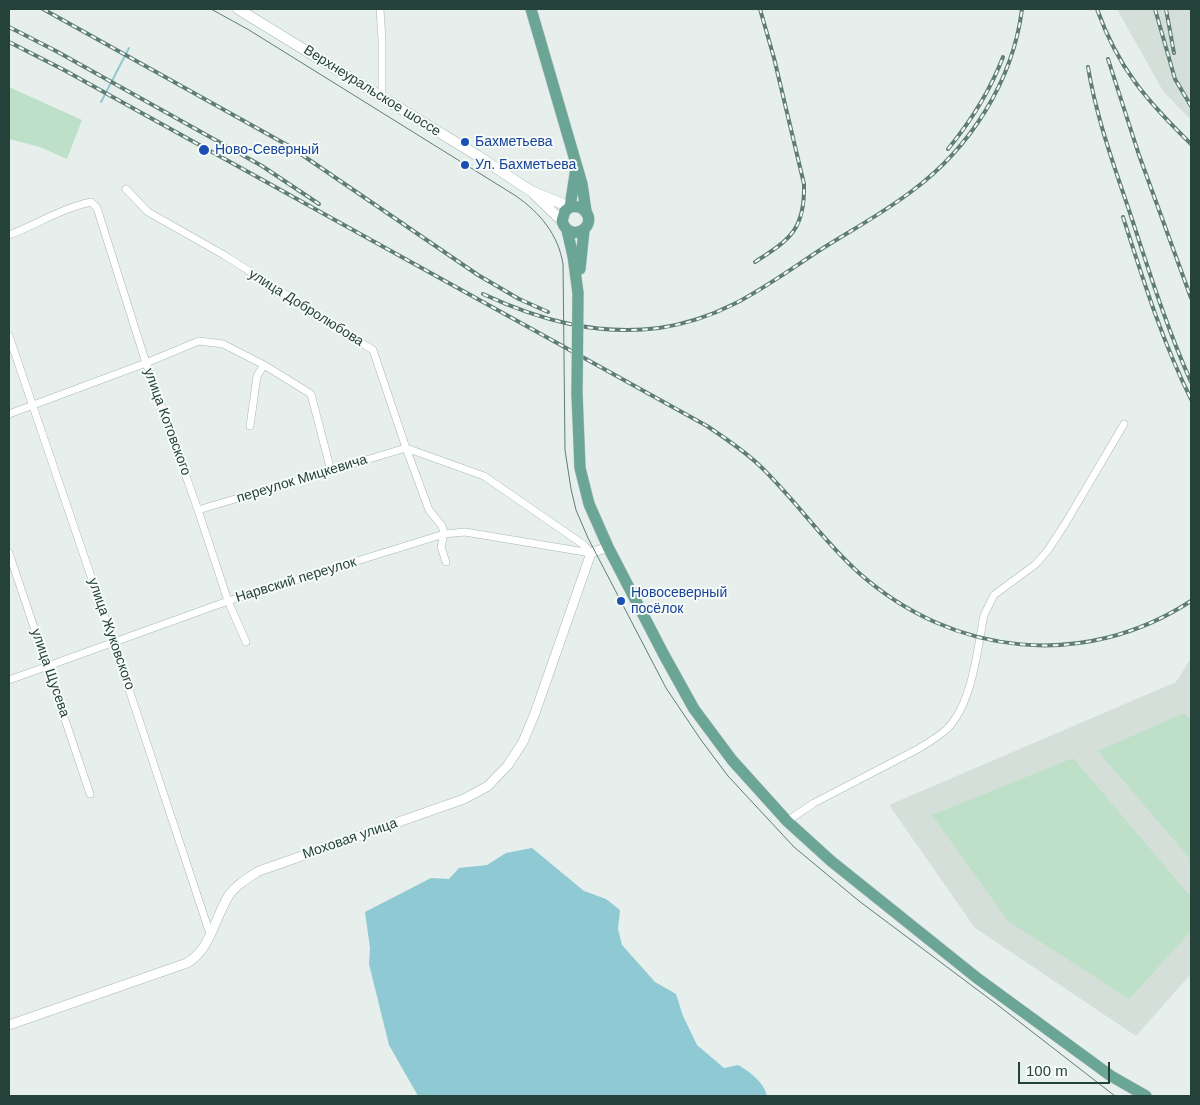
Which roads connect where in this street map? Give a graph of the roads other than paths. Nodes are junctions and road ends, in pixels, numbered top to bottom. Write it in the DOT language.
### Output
graph roads {
  1 [pos="238,9"];
  2 [pos="380,9"];
  3 [pos="532,9"];
  4 [pos="382,96"];
  5 [pos="576,167"];
  6 [pos="126,189"];
  7 [pos="531,191"];
  8 [pos="570,207"];
  9 [pos="586,212"];
  10 [pos="564,225"];
  11 [pos="584,230"];
  12 [pos="9,235"];
  13 [pos="578,293"];
  14 [pos="9,336"];
  15 [pos="146,363"];
  16 [pos="264,365"];
  17 [pos="33,406"];
  18 [pos="9,414"];
  19 [pos="1124,424"];
  20 [pos="250,426"];
  21 [pos="406,448"];
  22 [pos="331,471"];
  23 [pos="198,510"];
  24 [pos="444,534"];
  25 [pos="608,547"];
  26 [pos="9,553"];
  27 [pos="591,553"];
  28 [pos="446,562"];
  29 [pos="228,601"];
  30 [pos="113,641"];
  31 [pos="246,642"];
  32 [pos="47,665"];
  33 [pos="9,680"];
  34 [pos="90,794"];
  35 [pos="787,821"];
  36 [pos="210,934"];
  37 [pos="9,1025"];
  38 [pos="1146,1096"];
  1 -- 4 [label="main road, Верхнеуральское шоссе"];
  2 -- 4 [label="street"];
  3 -- 5 [label="main road"];
  4 -- 7 [label="main road, Верхнеуральское шоссе"];
  5 -- 8 [label="main road"];
  5 -- 9 [label="main road"];
  6 -- 21 [label="street, улица Добролюбова"];
  7 -- 8 [label="main road"];
  7 -- 10 [label="main road"];
  8 -- 9 [label="main road"];
  8 -- 10 [label="main road"];
  9 -- 11 [label="main road"];
  10 -- 11 [label="main road"];
  10 -- 13 [label="main road"];
  11 -- 13 [label="main road"];
  12 -- 15 [label="street, улица Котовского"];
  13 -- 25 [label="main road, bridge"];
  14 -- 17 [label="street, улица Жуковского"];
  15 -- 16 [label="street"];
  15 -- 17 [label="street"];
  15 -- 23 [label="street, улица Котовского"];
  16 -- 20 [label="street"];
  16 -- 22 [label="street"];
  17 -- 18 [label="street"];
  17 -- 30 [label="street, улица Жуковского"];
  19 -- 35 [label="street"];
  21 -- 22 [label="street, переулок Мицкевича"];
  21 -- 24 [label="street, улица Добролюбова"];
  21 -- 27 [label="street"];
  22 -- 23 [label="street, переулок Мицкевича"];
  23 -- 29 [label="street, улица Котовского"];
  24 -- 27 [label="street, Нарвский переулок"];
  24 -- 28 [label="street, улица Добролюбова"];
  24 -- 29 [label="street, Нарвский переулок"];
  25 -- 27 [label="street"];
  25 -- 35 [label="main road"];
  26 -- 32 [label="street, улица Щусева"];
  27 -- 36 [label="street, Моховая улица"];
  29 -- 30 [label="street, Нарвский переулок"];
  29 -- 31 [label="street, улица Котовского"];
  30 -- 32 [label="street, Нарвский переулок"];
  30 -- 36 [label="street, улица Жуковского"];
  32 -- 33 [label="street, Нарвский переулок"];
  32 -- 34 [label="street, улица Щусева"];
  35 -- 38 [label="main road"];
  36 -- 37 [label="street, Моховая улица"];
}
